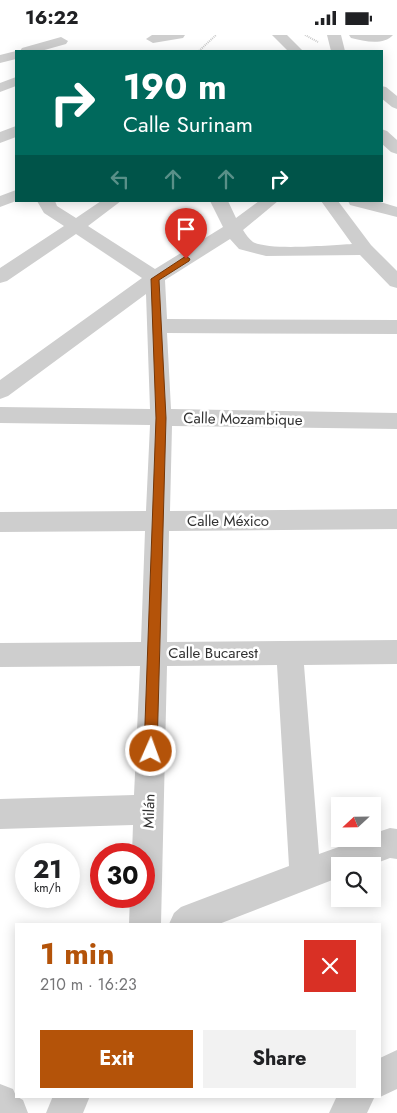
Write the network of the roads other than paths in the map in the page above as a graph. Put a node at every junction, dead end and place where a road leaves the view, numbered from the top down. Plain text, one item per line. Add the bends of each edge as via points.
1 (178, 35) edge
2 (279, 35) edge
3 (334, 35) edge
4 (356, 35) edge
5 (382, 36) edge
6 (397, 41) edge
7 (153, 42) edge
8 (61, 43) edge
9 (31, 50) edge
10 (295, 50) edge
11 (338, 50) edge
12 (15, 55) edge
13 (0, 59) edge
14 (15, 82) edge
15 (0, 89) edge
16 (383, 92) edge
17 (397, 103) edge
18 (15, 132) edge
19 (383, 136) edge
20 (0, 139) edge
21 (397, 149) edge
22 (15, 195) edge
23 (0, 201) edge
24 (46, 202) edge
25 (111, 202) edge
26 (220, 202) edge
27 (269, 202) edge
28 (330, 202) edge
29 (360, 202) edge
30 (397, 212) edge
31 (75, 226) junction
32 (233, 229) junction
33 (365, 249) junction
34 (0, 277) edge
35 (155, 279) junction
36 (397, 282) edge
37 (157, 325) junction
38 (397, 327) edge
39 (0, 391) edge
40 (0, 415) edge
41 (161, 418) junction
42 (397, 421) edge
43 (397, 519) edge
44 (159, 521) junction
45 (0, 522) edge
46 (397, 652) edge
47 (290, 653) junction
48 (154, 654) junction
49 (0, 655) edge
50 (149, 810) junction
51 (0, 814) edge
52 (397, 844) edge
53 (305, 875) junction
54 (145, 923) edge
55 (186, 923) edge
56 (397, 1068) edge
57 (381, 1078) edge
58 (71, 1098) edge
59 (356, 1098) edge
60 (0, 1103) edge
61 (10, 1113) edge
62 (64, 1113) edge
63 (347, 1113) edge

1 - 7 street
2 - 10 street
3 - 11 street
4 - 5 street
5 - 6 street
8 - 9 street
12 - 13 street
14 - 15 street
16 - 17 street
18 - 20 street
19 - 21 street
22 - 23 street
24 - 31 street via 50,209
25 - 31 street
26 - 32 street
27 - 32 street
28 - 33 street
29 - 30 street
31 - 34 street
31 - 35 street
32 - 33 street via 246,246 267,251
32 - 35 street
33 - 36 street
35 - 37 street, Milán
35 - 39 street
37 - 38 street
37 - 41 street, Milán
40 - 41 street, Calle Mozambique
41 - 42 street, Calle Mozambique
41 - 44 street, Milán
43 - 44 street, Calle México
44 - 45 street, Calle México
44 - 48 street, Milán
46 - 47 street, Calle Bucarest
47 - 48 street, Calle Bucarest
47 - 53 street
48 - 49 street, Calle Bucarest
48 - 50 street, Milán
50 - 51 street
50 - 54 street, Milán
52 - 53 street via 390,843
53 - 55 street
56 - 57 street
58 - 62 street
59 - 63 street
60 - 61 street

